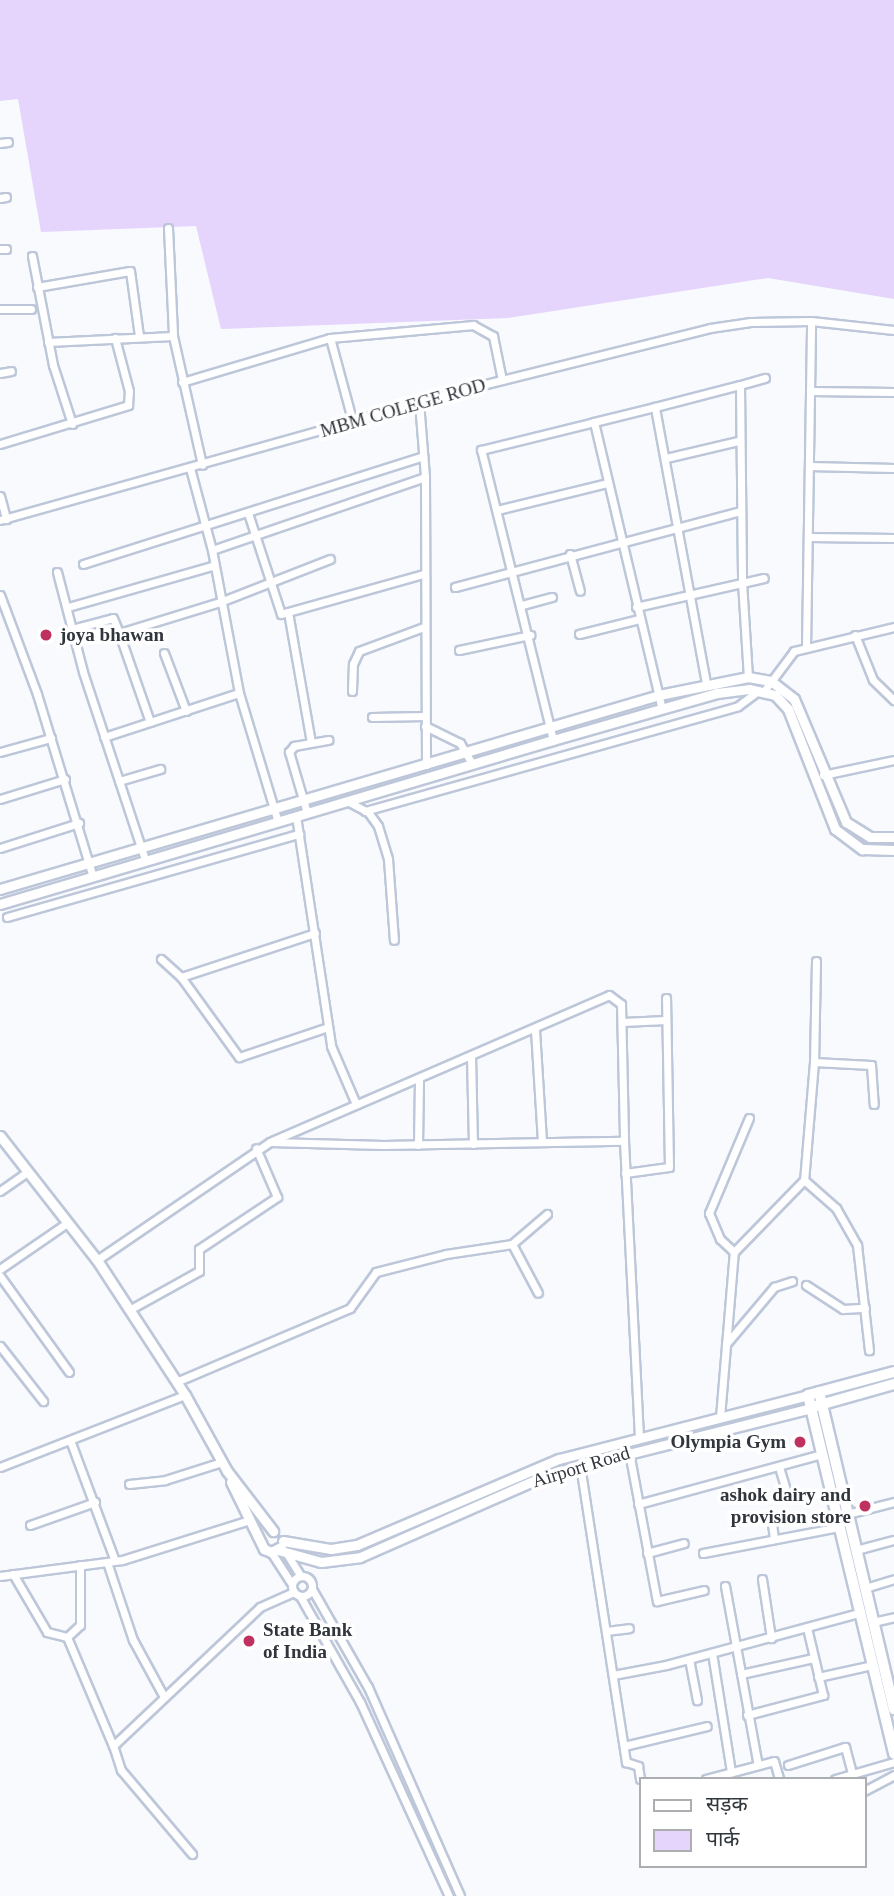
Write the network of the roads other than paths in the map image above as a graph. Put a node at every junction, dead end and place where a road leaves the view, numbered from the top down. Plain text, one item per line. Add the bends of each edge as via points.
1 (168, 228) dead end
2 (32, 256) dead end
3 (37, 287) junction
4 (0, 309) edge
5 (31, 309) dead end
6 (811, 321) junction
7 (894, 330) edge
8 (139, 336) junction
9 (173, 336) junction
10 (115, 338) junction
11 (330, 338) junction
12 (48, 342) junction
13 (11, 371) dead end
14 (0, 373) edge
15 (765, 379) dead end
16 (502, 380) junction
17 (182, 382) junction
18 (740, 385) junction
19 (810, 391) junction
20 (894, 392) edge
21 (419, 402) junction
22 (655, 407) junction
23 (594, 422) junction
24 (353, 423) junction
25 (72, 424) junction
26 (738, 441) junction
27 (0, 444) edge
28 (423, 456) junction
29 (666, 458) junction
30 (202, 465) junction
31 (809, 466) junction
32 (190, 468) junction
33 (894, 468) edge
34 (425, 477) junction
35 (607, 483) junction
36 (0, 496) edge
37 (496, 510) junction
38 (740, 511) junction
39 (248, 513) junction
40 (3, 519) edge
41 (678, 524) junction
42 (206, 527) junction
43 (254, 537) junction
44 (809, 537) junction
45 (894, 538) edge
46 (621, 541) junction
47 (212, 550) junction
48 (570, 554) junction
49 (330, 559) dead end
50 (83, 564) dead end
51 (212, 566) junction
52 (512, 569) junction
53 (57, 572) dead end
54 (422, 574) junction
55 (764, 578) dead end
56 (741, 582) junction
57 (269, 583) junction
58 (455, 587) dead end
59 (580, 591) dead end
60 (691, 592) junction
61 (0, 595) edge
62 (552, 597) dead end
63 (220, 602) junction
64 (522, 605) junction
65 (68, 607) junction
66 (636, 607) junction
67 (288, 612) junction
68 (639, 619) junction
69 (424, 627) junction
70 (894, 627) edge
71 (72, 629) junction
72 (119, 633) junction
73 (579, 634) dead end
74 (530, 635) junction
75 (855, 635) junction
76 (806, 648) junction
77 (459, 650) dead end
78 (164, 653) dead end
79 (748, 677) junction
80 (771, 681) junction
81 (706, 683) junction
82 (762, 690) junction
83 (352, 691) dead end
84 (239, 693) junction
85 (659, 695) junction
86 (894, 700) edge
87 (662, 709) junction
88 (186, 711) junction
89 (372, 716) dead end
90 (425, 716) junction
91 (629, 718) junction
92 (150, 722) junction
93 (425, 726) junction
94 (550, 728) junction
95 (633, 734) junction
96 (104, 737) junction
97 (51, 738) junction
98 (328, 740) dead end
99 (553, 740) junction
100 (311, 742) junction
101 (0, 752) edge
102 (467, 753) junction
103 (894, 760) edge
104 (472, 764) junction
105 (426, 765) junction
106 (160, 769) dead end
107 (825, 775) junction
108 (812, 777) junction
109 (65, 779) junction
110 (119, 781) junction
111 (0, 799) edge
112 (303, 801) junction
113 (347, 801) junction
114 (273, 810) junction
115 (365, 811) junction
116 (307, 813) junction
117 (296, 816) junction
118 (278, 822) junction
119 (79, 823) junction
120 (299, 834) junction
121 (894, 837) edge
122 (141, 847) junction
123 (0, 848) edge
124 (894, 850) edge
125 (144, 861) junction
126 (88, 863) junction
127 (146, 875) junction
128 (93, 877) junction
129 (0, 889) edge
130 (0, 904) edge
131 (7, 917) dead end
132 (315, 933) junction
133 (394, 940) dead end
134 (161, 959) dead end
135 (816, 961) dead end
136 (181, 977) junction
137 (666, 999) dead end
138 (666, 1020) junction
139 (622, 1022) junction
140 (328, 1027) junction
141 (535, 1030) junction
142 (471, 1056) junction
143 (814, 1062) junction
144 (419, 1078) junction
145 (356, 1104) junction
146 (874, 1104) dead end
147 (749, 1118) dead end
148 (0, 1136) edge
149 (624, 1141) junction
150 (270, 1142) junction
151 (542, 1142) junction
152 (473, 1144) junction
153 (418, 1145) junction
154 (256, 1148) junction
155 (27, 1172) junction
156 (625, 1173) junction
157 (804, 1180) junction
158 (0, 1191) edge
159 (547, 1214) dead end
160 (66, 1223) junction
161 (512, 1244) junction
162 (734, 1252) junction
163 (97, 1260) junction
164 (0, 1269) edge
165 (0, 1276) edge
166 (792, 1281) dead end
167 (806, 1284) dead end
168 (538, 1293) dead end
169 (865, 1308) junction
170 (129, 1310) junction
171 (726, 1344) junction
172 (0, 1346) edge
173 (870, 1350) dead end
174 (69, 1371) dead end
175 (894, 1372) edge
176 (176, 1382) junction
177 (894, 1384) edge
178 (813, 1393) junction
179 (185, 1395) junction
180 (43, 1402) dead end
181 (816, 1406) junction
182 (720, 1417) junction
183 (639, 1438) junction
184 (70, 1440) junction
185 (629, 1452) junction
186 (822, 1454) junction
187 (580, 1465) junction
188 (224, 1466) junction
189 (779, 1466) junction
190 (0, 1467) edge
191 (128, 1484) dead end
192 (785, 1487) dead end
193 (95, 1502) junction
194 (894, 1502) edge
195 (638, 1504) junction
196 (847, 1514) junction
197 (250, 1520) junction
198 (772, 1524) dead end
199 (30, 1525) dead end
200 (839, 1527) junction
201 (273, 1531) junction
202 (261, 1538) junction
203 (774, 1539) junction
204 (894, 1540) edge
205 (282, 1541) junction
206 (684, 1543) dead end
207 (856, 1550) junction
208 (278, 1552) junction
209 (647, 1553) junction
210 (703, 1553) dead end
211 (111, 1561) junction
212 (80, 1564) junction
213 (13, 1574) junction
214 (0, 1576) edge
215 (301, 1576) junction
216 (762, 1579) dead end
217 (894, 1579) edge
218 (725, 1586) dead end
219 (865, 1588) junction
220 (312, 1589) junction
221 (704, 1590) dead end
222 (295, 1591) junction
223 (859, 1613) junction
224 (894, 1617) edge
225 (873, 1622) junction
226 (629, 1628) dead end
227 (807, 1628) junction
228 (606, 1631) junction
229 (67, 1637) junction
230 (771, 1638) junction
231 (736, 1645) junction
232 (712, 1653) junction
233 (813, 1658) junction
234 (689, 1659) junction
235 (872, 1665) junction
236 (741, 1674) junction
237 (613, 1675) junction
238 (818, 1677) junction
239 (163, 1695) junction
240 (697, 1700) dead end
241 (894, 1709) edge
242 (747, 1715) junction
243 (707, 1726) dead end
244 (113, 1746) junction
245 (624, 1746) junction
246 (894, 1754) edge
247 (894, 1762) edge
248 (758, 1765) junction
249 (788, 1765) dead end
250 (731, 1772) junction
251 (852, 1773) junction
252 (894, 1775) edge
253 (640, 1777) edge
254 (712, 1777) edge
255 (778, 1777) edge
256 (841, 1777) edge
257 (866, 1790) edge
258 (192, 1854) dead end
259 (449, 1896) edge
260 (460, 1896) edge

1 - 9 street
2 - 3 street
3 - 8 street via 130,271
3 - 12 street
4 - 5 street
6 - 7 street, MBM COLEGE ROD
6 - 16 street, MBM COLEGE ROD via 710,328
6 - 19 street
8 - 9 street
8 - 10 street
9 - 17 street
10 - 12 street
10 - 25 street via 129,391 128,405
11 - 16 street via 427,327 485,328 493,336
11 - 17 street
11 - 24 street
12 - 25 street
13 - 14 street
15 - 18 street
16 - 21 street, MBM COLEGE ROD
17 - 30 street
18 - 22 street
18 - 26 street
19 - 20 street
19 - 31 street
21 - 24 street, MBM COLEGE ROD
21 - 28 street
22 - 23 street
22 - 29 street
23 - 35 street
23 - 37 street via 481,450
24 - 30 street, MBM COLEGE ROD
25 - 27 street
26 - 29 street
26 - 38 street
28 - 34 street
28 - 39 street
29 - 41 street
30 - 32 street, MBM COLEGE ROD
31 - 33 street
31 - 44 street
32 - 40 street, MBM COLEGE ROD
32 - 42 street
34 - 43 street
34 - 54 street
35 - 37 street
35 - 46 street
36 - 40 street
37 - 52 street
38 - 41 street
38 - 56 street
39 - 42 street
39 - 43 street
41 - 46 street
41 - 60 street
42 - 47 street
42 - 50 street
43 - 47 street
43 - 57 street
44 - 45 street
44 - 76 street
46 - 48 street
46 - 66 street
47 - 51 street
48 - 52 street
48 - 59 street
49 - 57 street
51 - 63 street
51 - 65 street
52 - 58 street
52 - 64 street
53 - 65 street
54 - 67 street
54 - 69 street
55 - 56 street
56 - 60 street
56 - 79 street
57 - 63 street
57 - 67 street via 281,614
60 - 66 street
60 - 81 street
61 - 97 street
62 - 64 street
63 - 72 street
63 - 84 street
64 - 74 street
65 - 71 street
66 - 68 street
67 - 100 street
68 - 73 street
68 - 85 street
69 - 83 street via 359,652 352,664
69 - 90 street
70 - 75 street
71 - 72 street via 113,618
71 - 96 street
72 - 92 street
74 - 77 street
74 - 94 street
75 - 76 street
75 - 86 street via 873,680
76 - 80 street via 786,658
78 - 88 street
79 - 80 street
79 - 81 street
80 - 82 street
80 - 107 street via 794,699
81 - 85 street
82 - 87 street via 718,693
82 - 95 street via 738,706
82 - 108 street via 788,709
84 - 88 street
84 - 114 street
85 - 87 street
85 - 94 street
87 - 91 street
88 - 92 street
89 - 90 street
90 - 93 street
91 - 95 street
91 - 99 street
92 - 96 street
93 - 102 street via 455,739
93 - 105 street
94 - 99 street
94 - 102 street
95 - 115 street
96 - 110 street
97 - 101 street
97 - 109 street
98 - 100 street
99 - 104 street
100 - 112 street via 289,752
102 - 104 street
102 - 105 street
103 - 107 street
104 - 113 street
105 - 112 street
106 - 110 street
107 - 108 street
107 - 121 street via 838,808 857,832
108 - 124 street via 830,821 849,842 862,849
109 - 111 street
109 - 119 street
110 - 122 street
112 - 114 street
112 - 116 street
113 - 115 street
113 - 116 street
114 - 118 street
114 - 122 street
115 - 133 street via 378,826 388,859
116 - 117 street
117 - 118 street
117 - 120 street
118 - 125 street
119 - 123 street
119 - 126 street
120 - 127 street
120 - 132 street
122 - 125 street
122 - 126 street
125 - 127 street
125 - 128 street
126 - 128 street
126 - 129 street
127 - 131 street
128 - 130 street
132 - 136 street
132 - 140 street
134 - 136 street
135 - 143 street
136 - 140 street via 239,1057
137 - 138 street
138 - 139 street
138 - 156 street via 669,1167
139 - 141 street via 619,999 609,995
139 - 149 street
140 - 145 street via 331,1046
141 - 142 street
141 - 151 street
142 - 144 street
142 - 152 street
143 - 146 street via 871,1066
143 - 157 street
144 - 145 street
144 - 153 street
145 - 150 street
147 - 162 street via 709,1213 720,1239
148 - 155 street
149 - 151 street
149 - 156 street
150 - 153 street
150 - 154 street
151 - 152 street
152 - 153 street
154 - 163 street
154 - 170 street via 277,1196 199,1249 200,1271
155 - 158 street
155 - 160 street
156 - 183 street
157 - 162 street
157 - 169 street via 836,1208 857,1245
159 - 161 street
160 - 163 street
160 - 164 street
161 - 168 street
161 - 176 street via 446,1254 376,1272 350,1308
162 - 171 street
163 - 170 street
165 - 174 street
166 - 171 street via 774,1287
167 - 169 street via 843,1309
169 - 173 street
170 - 176 street
171 - 182 street
172 - 180 street
175 - 178 main road, Airport Road
176 - 179 street
177 - 181 main road, Airport Road
178 - 181 main road
178 - 182 street, Airport Road
179 - 184 street
179 - 188 street
181 - 185 street, Airport Road
181 - 186 main road
181 - 196 main road
182 - 183 street, Airport Road
183 - 205 street, Airport Road via 559,1459 357,1545 331,1549
184 - 190 street
184 - 193 street
185 - 187 street, Airport Road
185 - 195 street
186 - 189 street
186 - 200 main road
187 - 208 street, Airport Road via 548,1474 360,1557 321,1562
187 - 228 street
188 - 191 street
188 - 197 street
188 - 201 street
189 - 192 street
189 - 195 street
193 - 199 street
193 - 211 street
194 - 196 street
195 - 209 street
196 - 207 main road
197 - 202 street
197 - 211 street
198 - 203 street
200 - 203 street
200 - 223 main road
201 - 202 street
201 - 205 street
202 - 208 street via 264,1549
203 - 210 street
204 - 207 street
205 - 208 street
206 - 209 street
207 - 219 main road
208 - 215 street
208 - 222 street
209 - 221 street via 657,1601
211 - 212 street
211 - 239 street via 133,1640
212 - 213 street
212 - 229 street via 80,1625
213 - 214 street
213 - 229 street via 47,1632
215 - 220 street via 311,1581
215 - 222 street
216 - 230 street
217 - 219 street
218 - 231 street
219 - 225 main road
220 - 222 street
220 - 260 street via 368,1687
222 - 239 street via 260,1607
222 - 259 street via 360,1702
223 - 227 street
223 - 235 main road
224 - 225 street
225 - 241 main road
226 - 228 street
227 - 230 street
227 - 233 street
228 - 237 street
229 - 244 street
230 - 231 street
231 - 232 street
231 - 236 street
232 - 234 street
232 - 250 street
233 - 236 street
233 - 238 street
234 - 237 street
234 - 240 street
235 - 238 street
235 - 246 main road
236 - 242 street
237 - 245 street
238 - 242 street via 823,1695
239 - 244 street
242 - 248 street
243 - 245 street
244 - 258 street via 121,1770
245 - 253 street via 626,1762 638,1766
247 - 251 street
248 - 250 street
248 - 255 street via 774,1761
249 - 251 street via 845,1747
250 - 254 street
251 - 256 street
252 - 257 street

